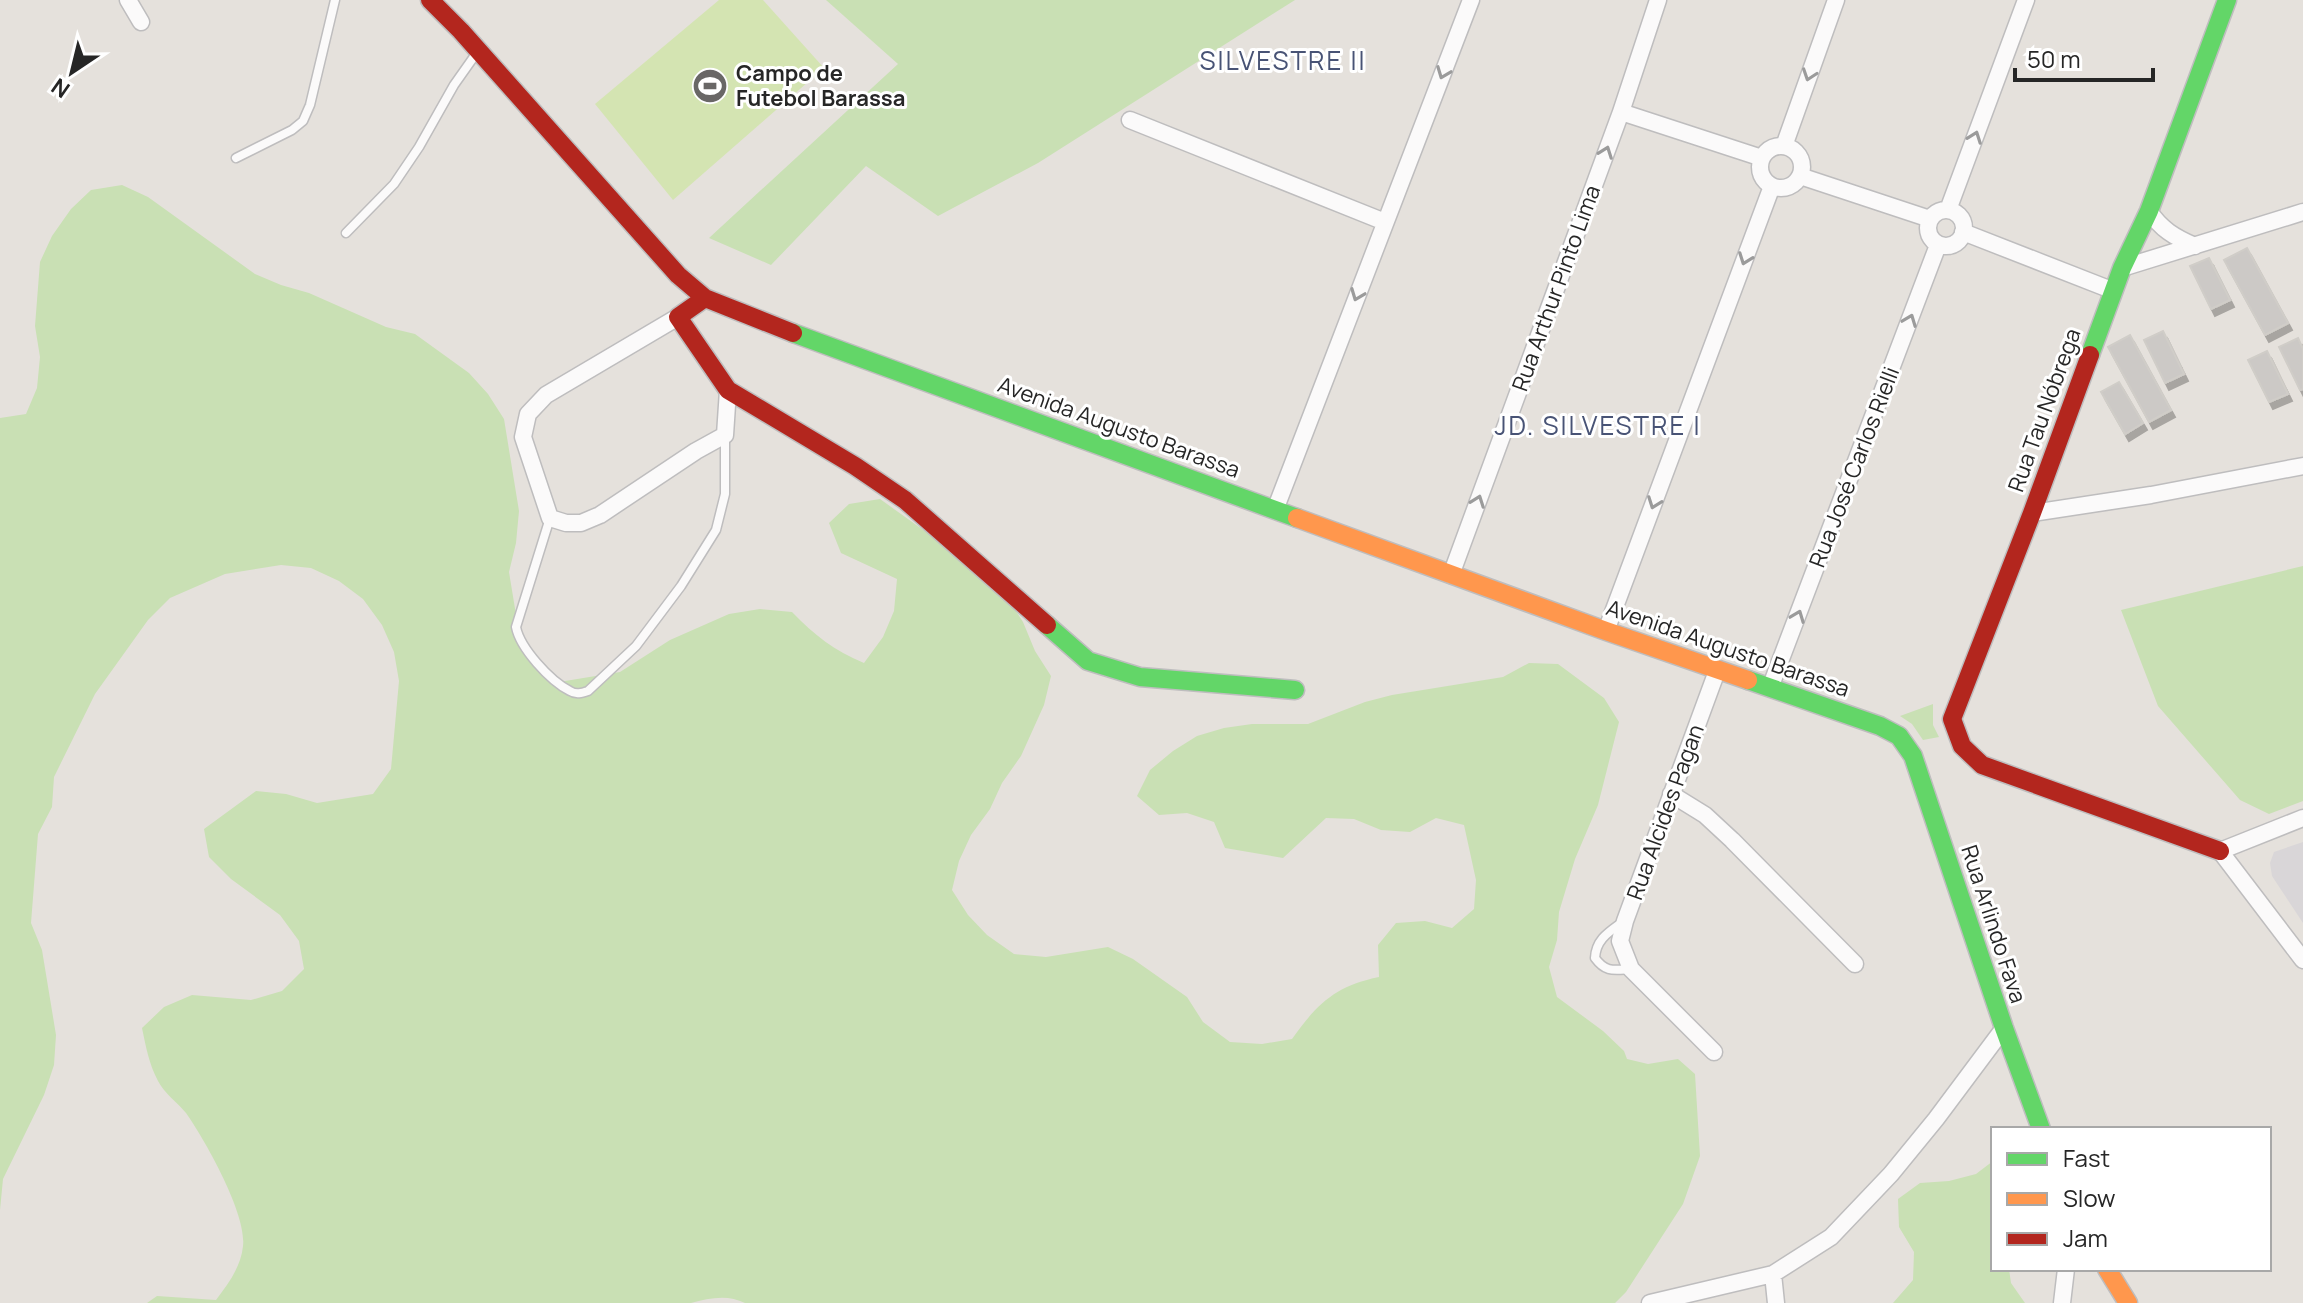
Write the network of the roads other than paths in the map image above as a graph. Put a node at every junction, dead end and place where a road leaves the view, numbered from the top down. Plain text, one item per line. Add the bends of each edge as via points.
1 (128, 0) edge
2 (335, 0) edge
3 (430, 0) edge
4 (1471, 0) edge
5 (1658, 0) edge
6 (2026, 0) edge
7 (2227, 0) edge
8 (1834, 2) edge
9 (141, 22) dead end
10 (479, 50) junction
11 (1621, 112) junction
12 (1130, 120) dead end
13 (1784, 146) junction
14 (236, 158) dead end
15 (1762, 158) junction
16 (1800, 176) junction
17 (1772, 186) junction
18 (1948, 210) junction
19 (2149, 211) junction
20 (2303, 212) edge
21 (1930, 219) junction
22 (1385, 222) junction
23 (1963, 232) junction
24 (346, 233) dead end
25 (1938, 245) junction
26 (2195, 246) junction
27 (2122, 268) junction
28 (2114, 291) junction
29 (705, 298) junction
30 (678, 317) junction
31 (728, 390) junction
32 (725, 435) junction
33 (2303, 466) edge
34 (1275, 510) junction
35 (2032, 513) junction
36 (550, 518) junction
37 (1451, 575) junction
38 (1606, 631) junction
39 (1717, 671) junction
40 (1770, 688) junction
41 (1295, 690) dead end
42 (1899, 736) joint
43 (1671, 794) junction
44 (2303, 818) edge
45 (2220, 851) junction
46 (1625, 921) junction
47 (2303, 960) edge
48 (1627, 962) junction
49 (1855, 964) dead end
50 (2004, 1028) junction
51 (1714, 1052) dead end
52 (2040, 1127) edge
53 (2066, 1271) edge
54 (2108, 1271) edge
55 (1773, 1274) junction
56 (2065, 1298) edge
57 (1650, 1303) edge
58 (1776, 1303) edge
59 (2128, 1303) edge

1 - 9 street
2 - 14 lane via 303,121
3 - 10 street, Avenida Augusto Barassa
4 -> 22 street
5 - 11 street, Rua Arthur Pinto Lima
18 -> 6 street
7 - 19 street, Rua Tau Nóbrega
8 -> 13 street
10 - 24 lane via 394,184
10 - 29 street, Avenida Augusto Barassa via 678,275
11 - 15 street
37 -> 11 street, Rua Arthur Pinto Lima
12 - 22 street
13 - 15 street
13 - 16 street via 1801,161
15 - 17 street via 1761,174
16 - 17 street via 1788,186
16 - 21 street
17 -> 38 street
18 - 21 street
18 - 23 street via 1963,222
19 - 26 street via 2159,226
19 - 27 street, Rua Tau Nóbrega
20 - 26 street
21 - 25 street via 1927,228
22 -> 34 street
23 - 25 street via 1954,244
23 - 28 street
40 -> 25 street, Rua José Carlos Rielli
26 - 27 street
27 - 28 street, Rua Tau Nóbrega
28 - 35 street, Rua Tau Nóbrega
29 - 30 street
29 - 34 street, Avenida Augusto Barassa
30 - 31 street
30 - 36 street via 546,395 528,414 523,437
31 - 32 street
31 - 41 street via 905,500 1088,661 1140,677
32 - 36 street via 600,515 581,523
32 - 36 lane via 725,494 716,530 636,646 579,694 547,674 518,638 516,627
33 - 35 street
34 - 37 street, Avenida Augusto Barassa
35 - 45 street, Rua Tau Nóbrega via 1952,719 1962,746 1982,765
37 - 38 street, Avenida Augusto Barassa
38 - 39 street, Avenida Augusto Barassa
39 - 40 street, Avenida Augusto Barassa
39 - 43 street, Rua Alcides Pagan
40 - 42 street, Avenida Augusto Barassa
42 - 50 street, Rua Arlindo Fava via 1913,756
43 - 46 street, Rua Alcides Pagan
43 - 49 street via 1705,815
44 - 45 street
45 - 47 street
46 - 48 street, Rua Alcides Pagan via 1620,941
46 - 48 lane via 1600,940 1595,958 1611,970
48 - 51 street
50 - 52 street, Rua Arlindo Fava
50 - 55 street via 1891,1174 1831,1237
53 - 56 street
54 - 59 street
55 - 57 street
55 - 58 street

